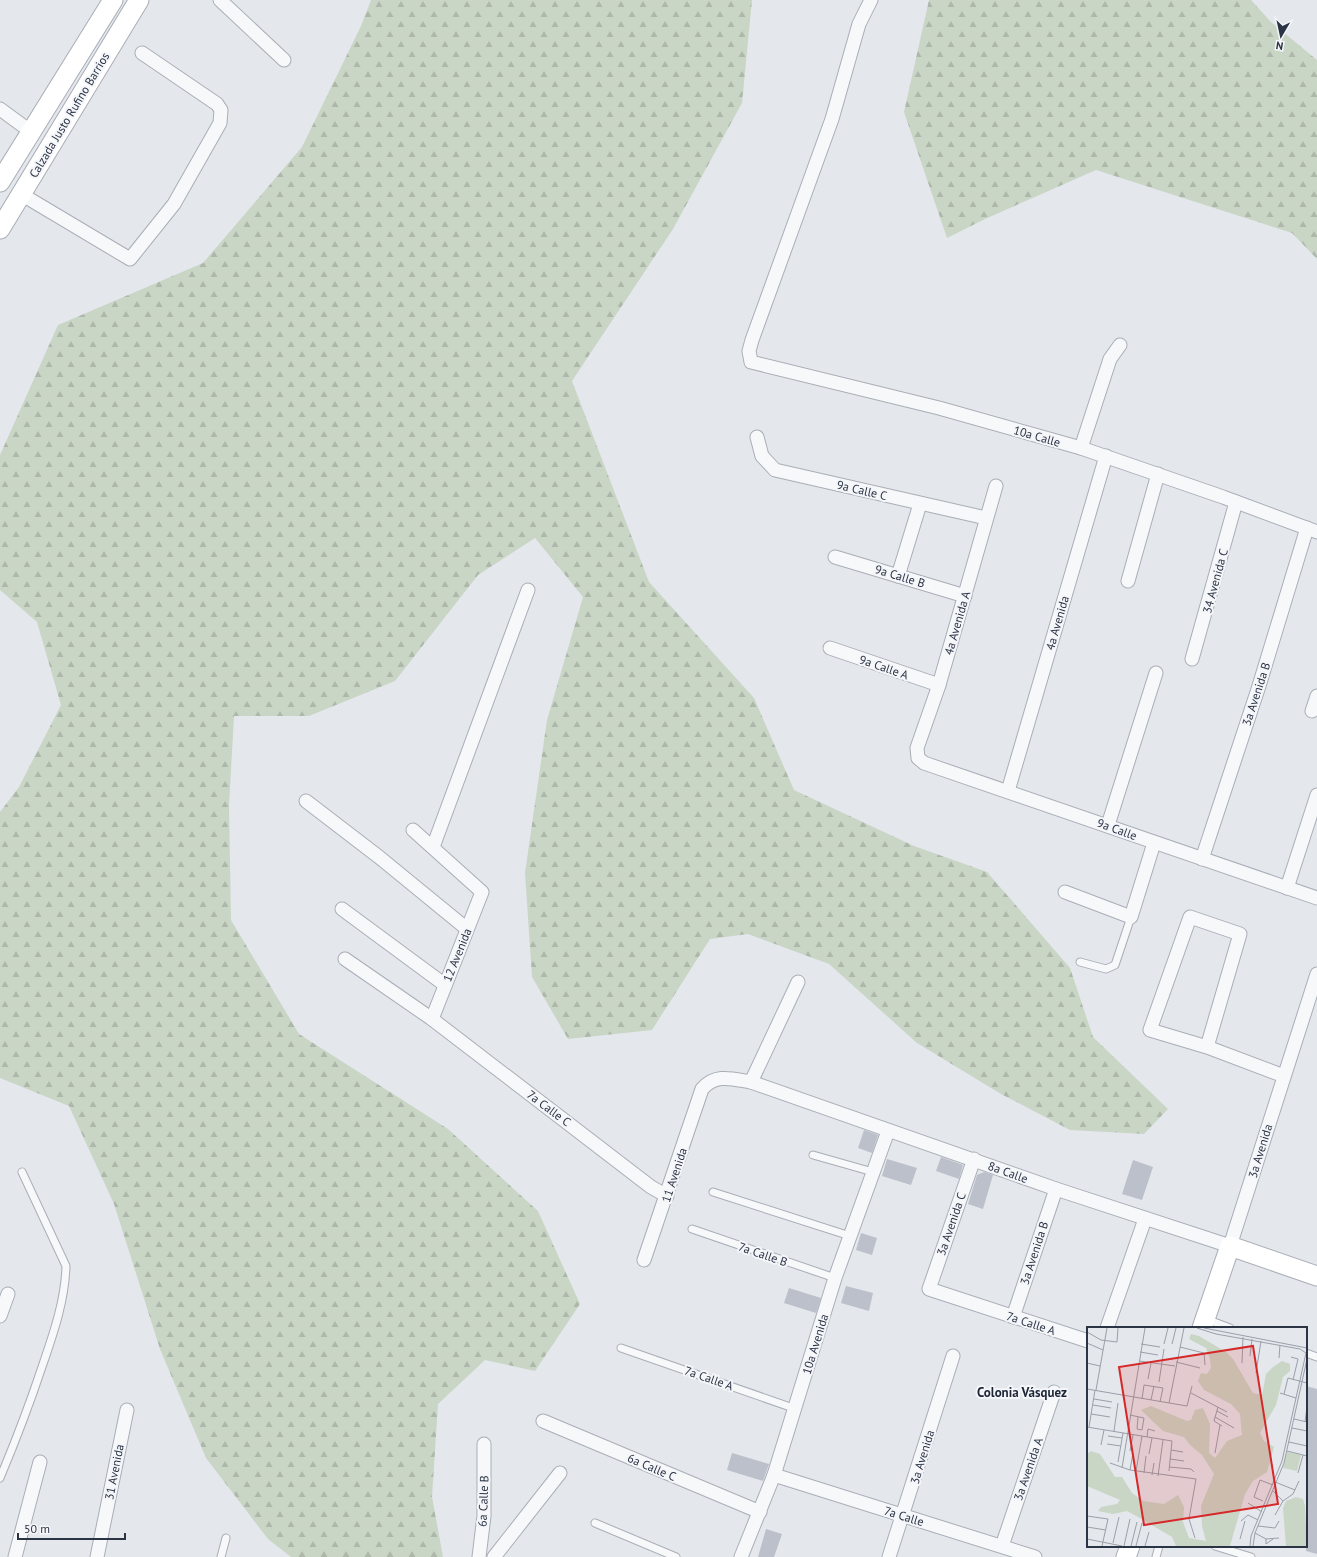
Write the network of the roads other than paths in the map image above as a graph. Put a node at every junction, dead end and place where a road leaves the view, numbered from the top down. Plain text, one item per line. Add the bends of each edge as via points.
1 (113, 0) edge
2 (139, 0) edge
3 (220, 0) edge
4 (871, 0) edge
5 (142, 52) dead end
6 (284, 60) dead end
7 (0, 109) edge
8 (30, 130) junction
9 (0, 182) edge
10 (21, 194) junction
11 (2, 223) edge
12 (1120, 345) dead end
13 (757, 437) dead end
14 (1081, 448) junction
15 (1106, 456) junction
16 (1158, 474) junction
17 (996, 486) dead end
18 (1236, 502) junction
19 (920, 504) junction
20 (986, 518) junction
21 (1312, 530) edge
22 (835, 557) dead end
23 (898, 576) junction
24 (1128, 581) dead end
25 (528, 590) dead end
26 (965, 596) junction
27 (830, 648) dead end
28 (1192, 659) dead end
29 (1156, 673) dead end
30 (939, 685) junction
31 (1317, 696) edge
32 (1312, 711) dead end
33 (918, 758) joint
34 (1008, 791) junction
35 (1317, 795) edge
36 (306, 801) dead end
37 (1108, 825) junction
38 (413, 830) dead end
39 (1154, 843) junction
40 (433, 847) junction
41 (1202, 858) junction
42 (1287, 888) junction
43 (1065, 892) dead end
44 (1317, 898) edge
45 (342, 909) dead end
46 (1132, 917) junction
47 (468, 929) junction
48 (345, 959) dead end
49 (1080, 962) dead end
50 (1317, 974) edge
51 (798, 982) dead end
52 (445, 985) junction
53 (432, 1019) junction
54 (1207, 1047) junction
55 (1284, 1076) junction
56 (752, 1082) junction
57 (702, 1089) joint
58 (888, 1130) junction
59 (813, 1155) dead end
60 (974, 1159) junction
61 (22, 1172) dead end
62 (873, 1172) junction
63 (1056, 1189) junction
64 (713, 1192) dead end
65 (667, 1196) junction
66 (1145, 1219) junction
67 (692, 1229) dead end
68 (850, 1236) junction
69 (1230, 1246) junction
70 (644, 1260) dead end
71 (1317, 1276) edge
72 (835, 1278) junction
73 (929, 1289) joint
74 (8, 1294) dead end
75 (0, 1316) edge
76 (1013, 1317) junction
77 (1204, 1324) edge
78 (1107, 1327) edge
79 (1224, 1327) edge
80 (1087, 1341) edge
81 (622, 1348) dead end
82 (1307, 1353) edge
83 (953, 1356) dead end
84 (1317, 1357) edge
85 (1054, 1392) dead end
86 (796, 1408) junction
87 (127, 1410) dead end
88 (543, 1421) dead end
89 (484, 1444) dead end
90 (40, 1462) dead end
91 (560, 1473) dead end
92 (774, 1475) junction
93 (0, 1478) edge
94 (760, 1512) junction
95 (903, 1516) junction
96 (595, 1523) dead end
97 (226, 1538) dead end
98 (1002, 1546) junction
99 (1130, 1547) edge
100 (1159, 1547) edge
101 (1218, 1547) edge
102 (15, 1557) edge
103 (97, 1557) edge
104 (221, 1557) edge
105 (479, 1557) edge
106 (494, 1557) edge
107 (676, 1557) edge
108 (741, 1557) edge
109 (889, 1557) edge
110 (1035, 1557) edge
111 (1126, 1557) edge
112 (1156, 1557) edge
113 (1251, 1557) edge

1 - 8 street, Calzada Justo Rufino Barrios
2 - 10 street, Calzada Justo Rufino Barrios
3 - 6 street
4 - 14 street, 10a Calle via 859,24 832,119 752,340 749,351 751,362 939,408
5 - 10 street via 217,104 221,110 220,122 174,204 130,259
7 - 8 street
8 - 9 street, Calzada Justo Rufino Barrios
10 - 11 street, Calzada Justo Rufino Barrios
12 - 14 street via 1110,359
13 - 19 street, 9a Calle C via 762,456 775,470
14 - 15 street, 10a Calle
15 - 16 street, 10a Calle
15 - 34 street, 4a Avenida
16 - 18 street, 10a Calle
16 - 24 street
17 - 20 street, 4a Avenida A
18 - 21 street, 10a Calle
18 - 28 street, 34 Avenida C
19 - 20 street, 9a Calle C
19 - 23 street
20 - 26 street, 4a Avenida A
21 - 41 street, 3a Avenida B
22 - 23 street, 9a Calle B
23 - 26 street, 9a Calle B
25 - 40 street
26 - 30 street, 4a Avenida A
27 - 30 street, 9a Calle A
29 - 37 street
30 - 33 street, 4a Avenida A via 917,748
31 - 32 street
33 - 34 street, 9a Calle via 924,763
34 - 37 street, 9a Calle
35 - 42 street
36 - 47 street
37 - 39 street, 9a Calle
38 - 40 street
39 - 41 street, 9a Calle
39 - 46 street
40 - 47 street, 12 Avenida via 482,892
41 - 42 street, 9a Calle
42 - 44 street, 9a Calle
43 - 46 street
45 - 52 street
46 - 49 lane via 1115,965 1106,969
47 - 52 street, 12 Avenida
48 - 53 street, 7a Calle C
50 - 55 street, 3a Avenida
51 - 56 street
52 - 53 street, 12 Avenida
53 - 65 street, 7a Calle C via 651,1187
54 - 54 street via 1150,1030 1190,917 1240,934
54 - 55 street
55 - 69 street, 3a Avenida
56 - 57 street, 8a Calle via 724,1078 709,1081
56 - 58 street, 8a Calle
57 - 65 street, 11 Avenida
58 - 60 street, 8a Calle
58 - 62 street, 10a Avenida
59 - 62 lane
60 - 63 street, 8a Calle
60 - 73 street, 3a Avenida C
61 - 93 lane via 66,1266 65,1283 63,1301 24,1422
62 - 68 street, 10a Avenida
63 - 66 street, 8a Calle
63 - 76 street, 3a Avenida B
64 - 68 lane
65 - 70 street, 11 Avenida
66 - 69 street, 8a Calle
66 - 78 street
67 - 72 lane, 7a Calle B
68 - 72 street, 10a Avenida
69 - 71 street, 8a Calle
69 - 77 street, 3a Avenida
72 - 86 street, 10a Avenida
73 - 76 street, 7a Calle A
74 - 75 street
76 - 80 street, 7a Calle A
77 - 79 lane
81 - 86 lane, 7a Calle A
82 - 84 lane
83 - 95 street, 3a Avenida
85 - 98 street, 3a Avenida A
86 - 92 street, 10a Avenida
87 - 103 street, 31 Avenida
88 - 94 street, 6a Calle C
89 - 105 street, 6a Calle B via 484,1516
90 - 102 street
91 - 106 street
92 - 94 street, 10a Avenida
92 - 95 street, 7a Calle
94 - 108 street, 10a Avenida
95 - 98 street, 7a Calle
95 - 109 street, 3a Avenida
96 - 107 lane
97 - 104 lane
98 - 110 street, 7a Calle
99 - 111 street
100 - 112 lane
101 - 113 lane

